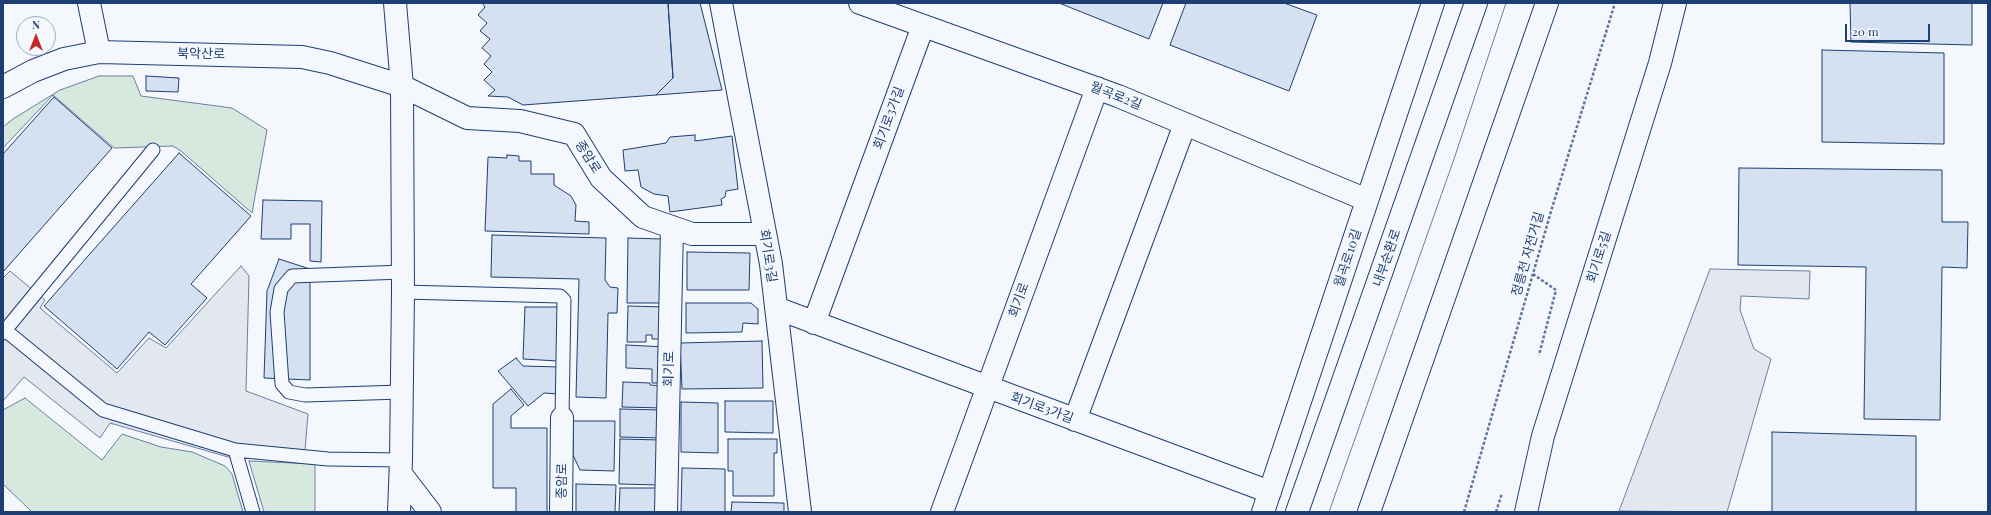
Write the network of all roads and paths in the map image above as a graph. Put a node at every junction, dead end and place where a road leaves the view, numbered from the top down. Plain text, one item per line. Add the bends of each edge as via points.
1 (89, 3) edge
2 (395, 3) edge
3 (721, 3) edge
4 (860, 3) edge
5 (1433, 3) edge
6 (1476, 3) edge
7 (1547, 3) edge
8 (1614, 3) edge
9 (1675, 3) edge
10 (923, 26) junction
11 (99, 52) junction
12 (402, 86) junction
13 (3, 87) edge
14 (1097, 88) junction
15 (1185, 124) junction
16 (153, 150) dead end
17 (1367, 200) junction
18 (672, 227) junction
19 (765, 234) junction
20 (403, 282) junction
21 (776, 308) junction
22 (814, 323) junction
23 (4, 331) edge
24 (987, 387) junction
25 (402, 392) junction
26 (562, 418) joint
27 (1075, 420) junction
28 (235, 450) junction
29 (401, 467) junction
30 (1266, 502) edge
31 (253, 512) edge
32 (399, 512) edge
33 (430, 512) edge
34 (561, 512) edge
35 (666, 512) edge
36 (800, 512) edge
37 (942, 512) edge
38 (1297, 512) edge
39 (1369, 512) edge
40 (1464, 512) edge
41 (1526, 512) edge

1 - 11 main road
2 - 12 main road
3 - 19 main road, 회기로3길
4 - 10 main road, 월곡로2길
5 - 17 main road, 월곡로10길
6 - 38 main road, 내부순환로
7 - 39 main road
8 - 40 path, 정릉천 자전거길
9 - 41 main road, 회기로5길 via 1660,63 1544,436
10 - 14 main road, 월곡로2길
10 - 22 main road, 회기로3가길
11 - 12 main road, 북악산로 via 302,57 330,63
11 - 13 main road, 북악산로 via 64,59 33,71
12 - 18 main road, 종암로 via 467,118 520,121 574,134 600,178 643,217
12 - 20 main road
14 - 15 main road, 월곡로2길
14 - 24 main road, 회기로
15 - 17 main road, 월곡로2길
15 - 27 main road
16 - 23 lane
17 - 30 main road, 월곡로10길
18 - 19 main road, 종암로 via 692,234
18 - 35 main road, 회기로
19 - 21 main road, 회기로3길
20 - 25 main road
20 - 25 lane, 종암로 via 292,276 281,289 277,312 282,384 289,392 305,395
20 - 26 lane, 종암로 via 560,296 564,300
21 - 22 main road, 회기로3가길
21 - 36 main road, 회기로3길
22 - 24 main road, 회기로3가길
23 - 28 lane via 103,410
24 - 27 main road, 회기로3가길
24 - 37 main road, 회기로
25 - 29 main road
26 - 34 main road, 종암로
27 - 30 main road, 회기로3가길
28 - 29 lane
28 - 31 lane
29 - 32 main road
29 - 33 main road

